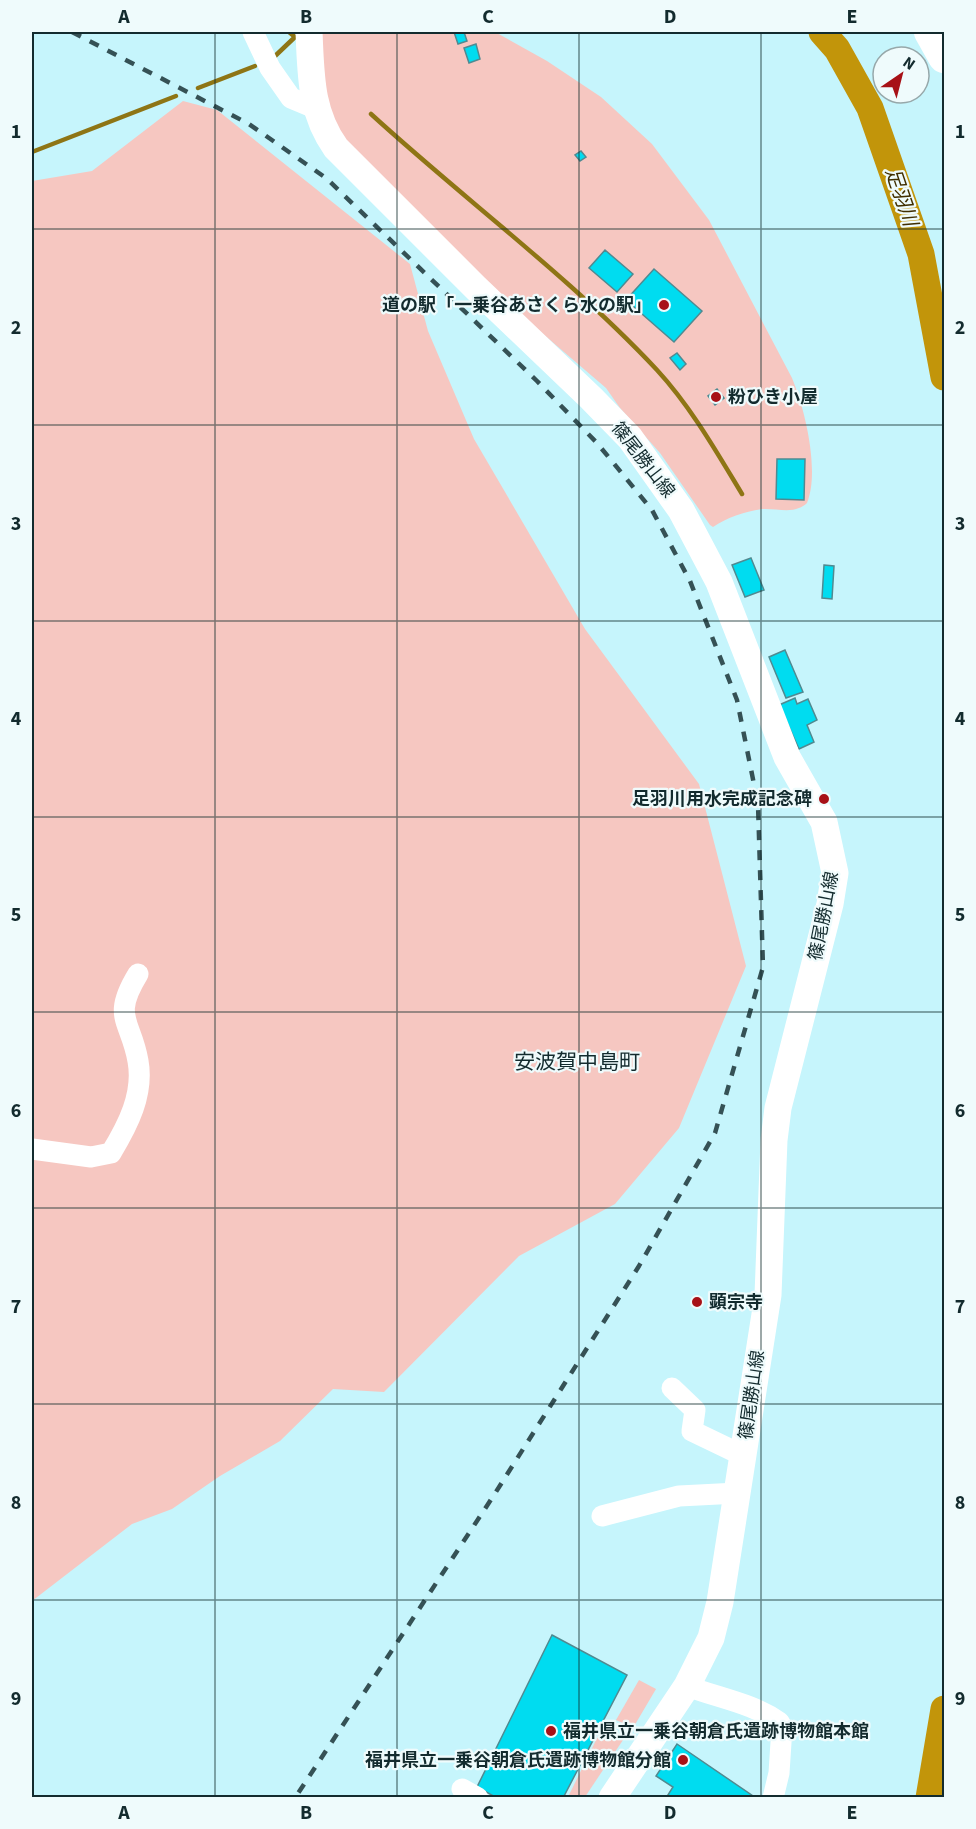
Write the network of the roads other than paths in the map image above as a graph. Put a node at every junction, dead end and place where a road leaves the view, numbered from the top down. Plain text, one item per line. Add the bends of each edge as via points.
1 (253, 32) edge
2 (309, 32) edge
3 (930, 32) edge
4 (945, 57) edge
5 (315, 108) junction
6 (138, 974) dead end
7 (32, 1149) edge
8 (672, 1388) dead end
9 (744, 1456) junction
10 (738, 1493) junction
11 (602, 1516) dead end
12 (687, 1686) junction
13 (612, 1797) edge
14 (773, 1797) edge

1 - 5 street via 270,68 291,98
2 - 5 main road, 篠尾勝山線
3 - 4 highway
5 - 9 main road, 篠尾勝山線 via 324,132 355,170 591,398 630,438 658,475 699,540 787,757 824,822 835,873 778,1107 771,1271
6 - 7 street via 126,994 123,1019 139,1070 136,1106 125,1131 111,1153 91,1157
8 - 9 street via 695,1410 692,1431
9 - 10 main road, 篠尾勝山線
10 - 11 street via 679,1496
10 - 12 main road, 篠尾勝山線 via 713,1629
12 - 13 main road, 篠尾勝山線
12 - 14 street via 747,1705 779,1722 779,1773

